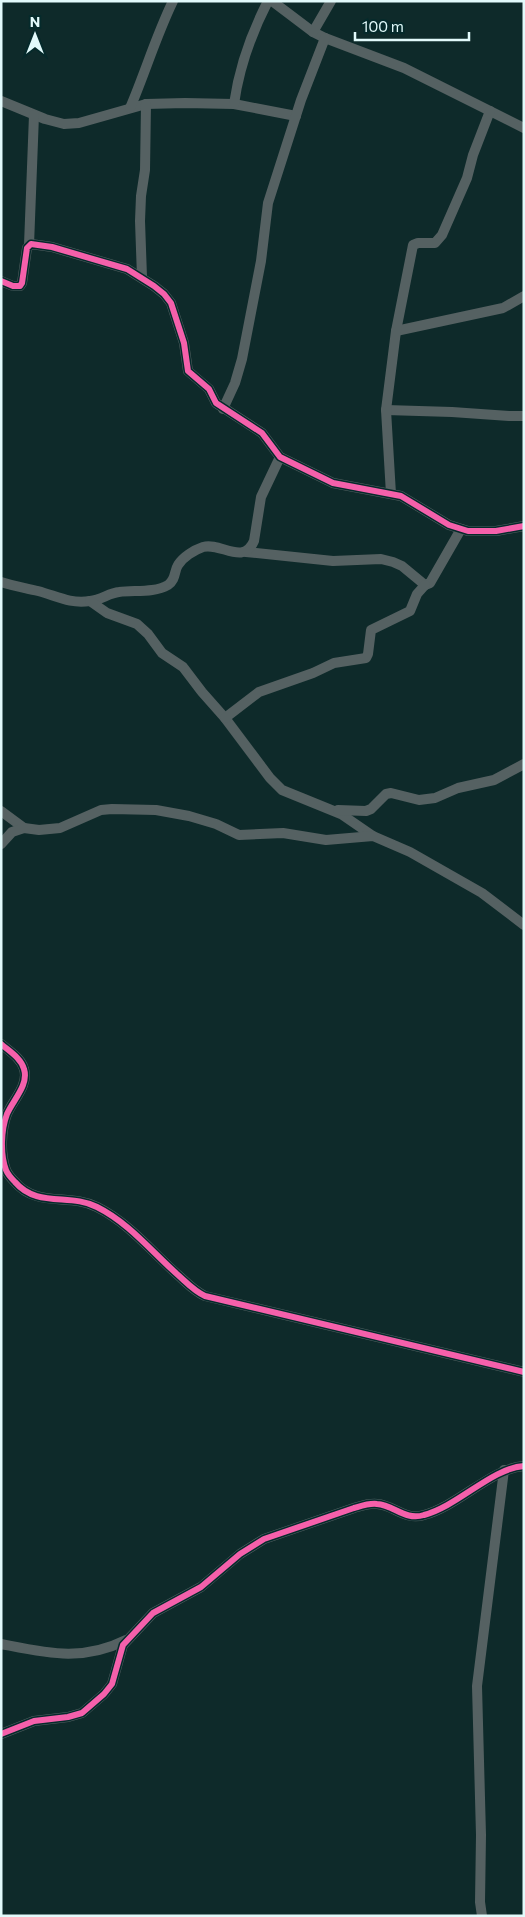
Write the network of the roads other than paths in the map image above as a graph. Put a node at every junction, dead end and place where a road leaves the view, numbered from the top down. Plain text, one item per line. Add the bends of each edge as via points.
1 (174, 1) edge
2 (270, 1) edge
3 (330, 1) edge
4 (313, 32) junction
5 (326, 38) junction
6 (1, 101) edge
7 (146, 104) junction
8 (234, 104) junction
9 (130, 108) junction
10 (490, 111) junction
11 (34, 115) junction
12 (296, 116) junction
13 (524, 128) edge
14 (29, 245) junction
15 (142, 277) junction
16 (1, 281) edge
17 (524, 296) edge
18 (396, 331) junction
19 (223, 409) junction
20 (386, 410) junction
21 (524, 416) edge
22 (280, 457) junction
23 (391, 494) junction
24 (524, 526) edge
25 (461, 530) junction
26 (246, 552) junction
27 (1, 582) edge
28 (424, 585) junction
29 (90, 601) junction
30 (225, 718) junction
31 (524, 764) edge
32 (327, 808) junction
33 (1, 811) edge
34 (24, 828) junction
35 (373, 836) junction
36 (1, 844) edge
37 (524, 925) edge
38 (1, 1044) edge
39 (524, 1372) edge
40 (524, 1466) edge
41 (504, 1470) junction
42 (126, 1640) junction
43 (1, 1644) edge
44 (1, 1734) edge
45 (482, 1916) edge

1 - 9 street
2 - 4 street
2 - 8 street via 256,24 241,66
3 - 4 street
4 - 5 street
5 - 10 street via 404,68
5 - 12 street
6 - 11 street
7 - 8 street
7 - 9 street
7 - 15 street via 140,221
8 - 12 street
9 - 11 street via 79,123 64,124
10 - 13 street
10 - 18 street via 467,178 442,235 435,243 413,245
11 - 14 street
12 - 19 street via 268,203 261,261 240,368
14 - 15 street via 52,247 127,269
14 - 16 street via 20,286
15 - 19 street via 168,298 184,343 188,372 209,389
17 - 18 street via 503,308
18 - 20 street
19 - 22 street via 262,433
20 - 21 street
20 - 23 street
22 - 23 street via 333,483
22 - 26 street via 261,498 254,541
23 - 25 street via 408,499
24 - 25 street via 482,532
25 - 28 street via 430,583
26 - 28 street via 333,561 381,559 402,566
26 - 29 street via 203,547 182,561 168,585 120,592
27 - 29 street via 64,600
28 - 30 street via 410,611 371,630 366,658 334,663 259,692
29 - 30 street via 106,613 131,620 142,628 162,654 183,667
30 - 32 street via 282,790
31 - 32 street via 494,780 458,788 435,798 419,800 391,793 366,811
32 - 35 street
33 - 34 street
34 - 35 street via 60,828 101,810 156,810 209,821 239,834 283,833 326,840
34 - 36 street via 12,832
35 - 37 street via 410,852 482,893
38 - 39 street via 22,1064 25,1076 4,1126 3,1160 7,1172 31,1195 87,1203 109,1214 205,1296
40 - 41 street
41 - 42 street via 452,1503 422,1516 412,1517 387,1506 368,1504 264,1540 240,1554 201,1587 153,1614
41 - 45 street via 477,1686
42 - 43 street via 101,1650 67,1654
42 - 44 street via 112,1684 82,1713 34,1721

